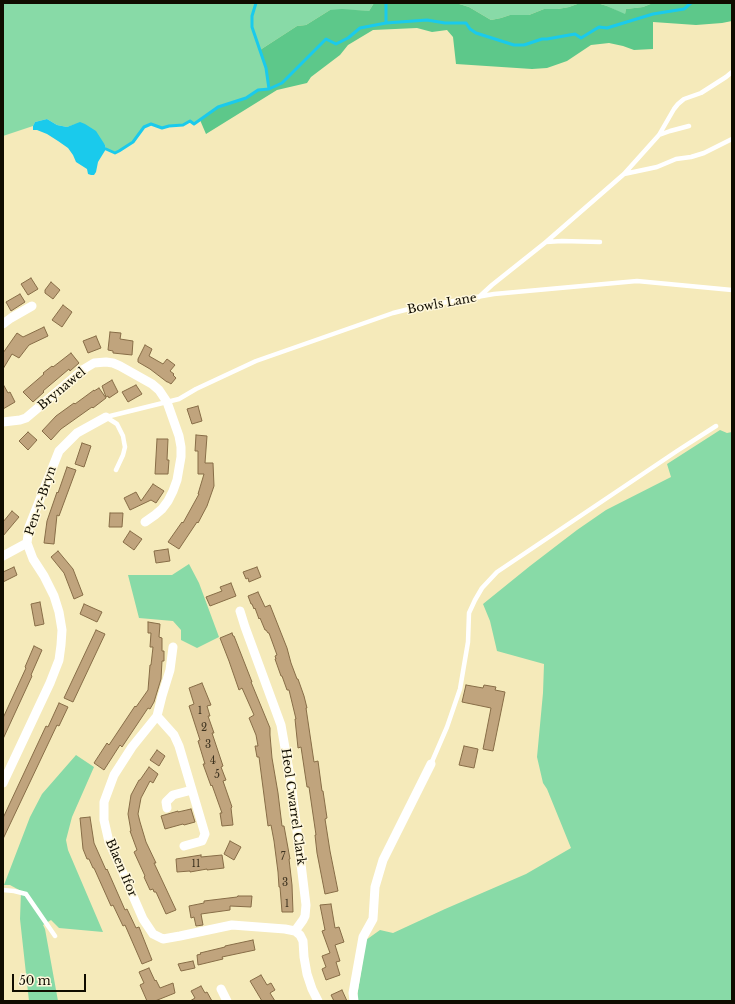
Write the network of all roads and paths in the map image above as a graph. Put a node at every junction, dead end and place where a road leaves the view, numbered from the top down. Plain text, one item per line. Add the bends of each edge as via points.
1 (732, 72) edge
2 (689, 126) dead end
3 (659, 135) junction
4 (732, 139) edge
5 (624, 174) junction
6 (546, 242) junction
7 (600, 242) dead end
8 (732, 290) edge
9 (479, 297) junction
10 (32, 306) dead end
11 (3, 324) edge
12 (168, 402) junction
13 (106, 417) junction
14 (3, 422) edge
15 (716, 426) dead end
16 (116, 470) dead end
17 (145, 522) dead end
18 (27, 543) junction
19 (3, 556) edge
20 (240, 611) dead end
21 (173, 647) dead end
22 (158, 716) junction
23 (431, 764) joint
24 (3, 783) edge
25 (192, 790) junction
26 (167, 808) dead end
27 (184, 846) dead end
28 (3, 890) edge
29 (294, 931) junction
30 (55, 936) dead end
31 (221, 988) dead end
32 (228, 1001) edge
33 (318, 1001) edge
34 (354, 1001) edge

1 - 3 lane via 701,93 678,104
2 - 3 lane
3 - 5 lane
4 - 5 lane via 704,153
5 - 6 lane
6 - 7 lane
6 - 9 lane
8 - 9 lane, Bowls Lane via 637,281
9 - 12 lane, Bowls Lane via 393,313 256,361
10 - 11 street
12 - 13 lane, Bowls Lane
12 - 14 street, Brynawel via 152,384 113,363 100,362 84,369 26,418
12 - 17 street, Brynawel via 179,436 180,467 168,501
13 - 16 lane via 117,424 123,436 125,447
13 - 18 street, Pen-y-Bryn via 77,433 59,451 29,527
15 - 23 lane via 497,572 482,588 469,613 468,642 460,689
18 - 19 street
18 - 24 street, Pen-y-Bryn via 54,596 62,630 61,645 59,660 50,682
20 - 29 street, Heol Cwarrel Clark via 281,725 291,782 306,906 305,916
21 - 22 street, Blaen Ifor
22 - 25 street via 174,735
22 - 29 street, Blaen Ifor via 132,747 114,775 104,802 108,842 143,919 153,934 163,939 232,925 285,928
23 - 34 street via 383,860 376,887 373,919 363,937 353,993
25 - 26 street via 173,795 166,802
25 - 27 street via 205,834 202,841
28 - 30 lane via 26,894
29 - 33 street via 303,941 306,974
31 - 32 street

